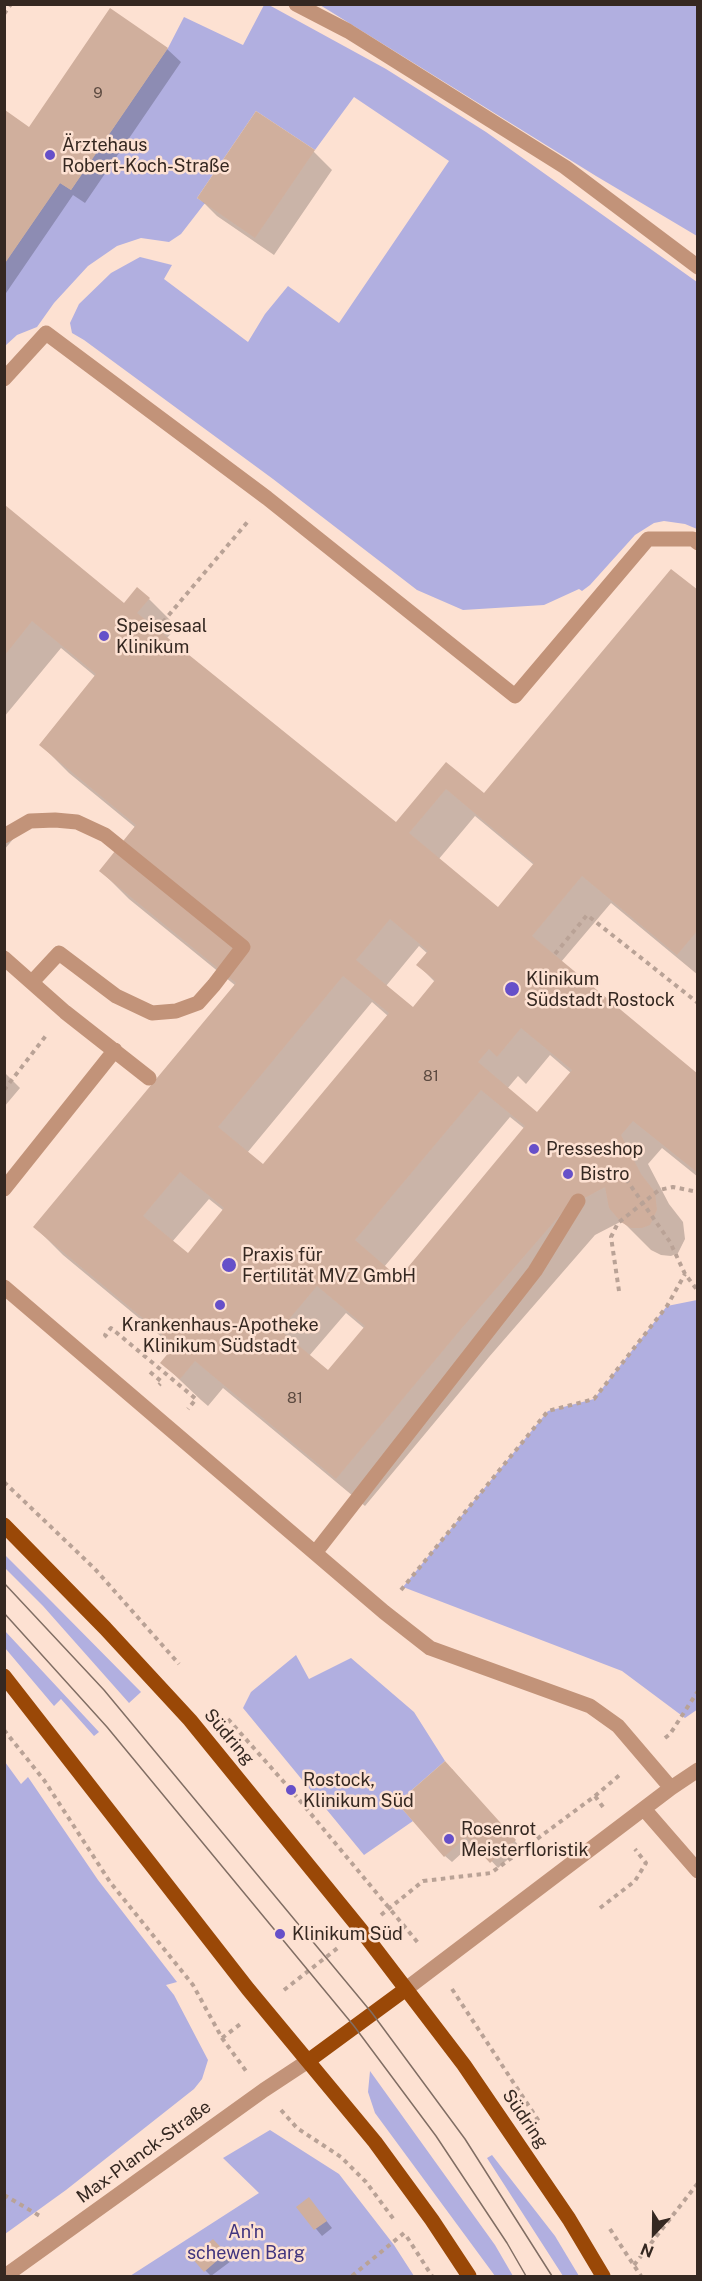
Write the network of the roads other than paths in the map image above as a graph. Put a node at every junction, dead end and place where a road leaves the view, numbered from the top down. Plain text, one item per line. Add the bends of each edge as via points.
1 (296, 4) edge
2 (698, 267) edge
3 (4, 379) edge
4 (698, 543) edge
5 (4, 836) edge
6 (4, 958) edge
7 (33, 981) junction
8 (115, 1050) junction
9 (149, 1078) dead end
10 (4, 1189) edge
11 (578, 1201) dead end
12 (4, 1287) edge
13 (4, 1525) edge
14 (315, 1553) junction
15 (4, 1676) edge
16 (698, 1770) edge
17 (671, 1788) junction
18 (644, 1809) junction
19 (698, 1871) edge
20 (406, 1989) junction
21 (308, 2061) junction
22 (5, 2277) edge
23 (469, 2277) edge
24 (603, 2277) edge

1 - 2 street via 348,31 565,167
3 - 4 street via 46,333 267,498 515,696 648,539 693,539
5 - 7 street via 30,821 55,820 77,822 105,835 243,947 198,1003 176,1011 152,1013 116,996 59,953
6 - 7 street
7 - 8 street via 65,1012
8 - 9 street
8 - 10 street
11 - 14 street via 535,1271
12 - 14 street
13 - 20 main road, Südring via 190,1720
14 - 17 street via 430,1648 590,1706 618,1726
15 - 21 main road
16 - 17 street
17 - 18 street
18 - 19 street
18 - 20 street
20 - 21 main road
20 - 24 main road, Südring via 471,2075 569,2219
21 - 22 street, Max-Planck-Straße
21 - 23 main road via 375,2142

